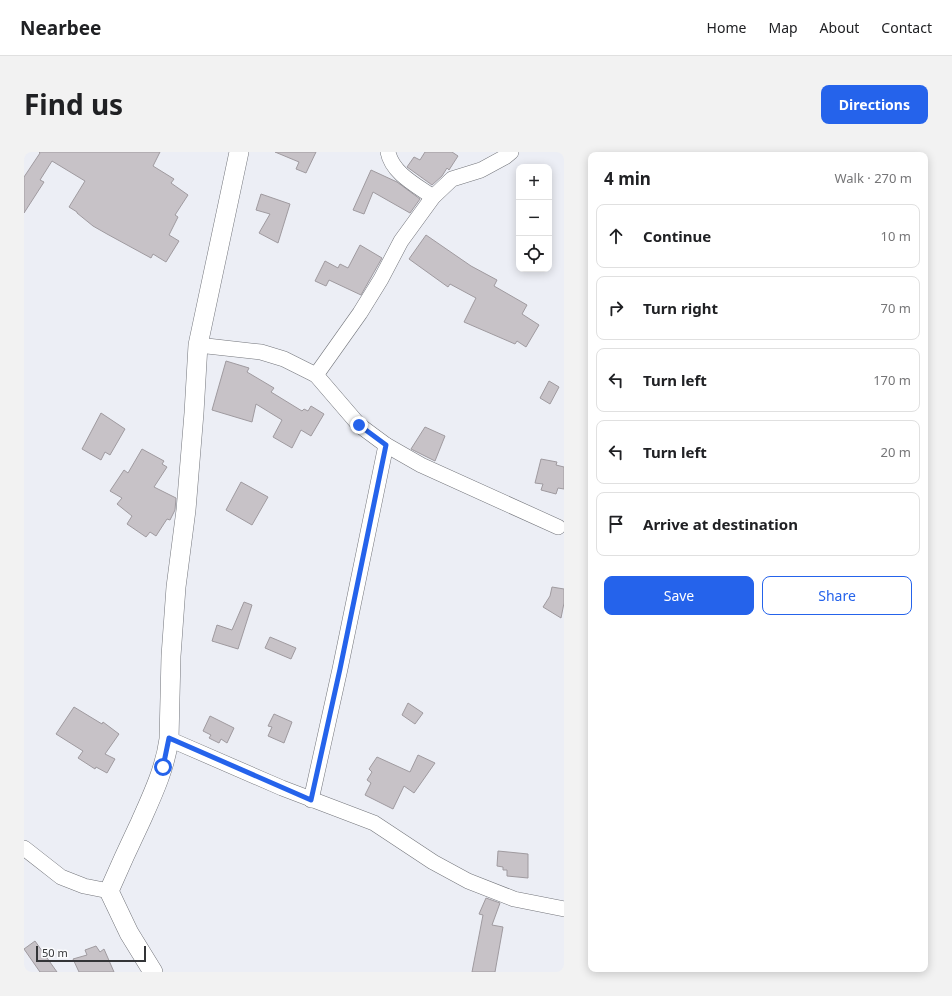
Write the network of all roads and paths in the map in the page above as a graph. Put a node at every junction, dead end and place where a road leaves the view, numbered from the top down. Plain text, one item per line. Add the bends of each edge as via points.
1 (239, 152) edge
2 (388, 152) edge
3 (511, 152) edge
4 (433, 197) junction
5 (198, 345) junction
6 (316, 375) junction
7 (386, 445) junction
8 (558, 527) dead end
9 (169, 738) junction
10 (311, 800) junction
11 (24, 848) edge
12 (109, 891) junction
13 (564, 909) edge
14 (153, 972) edge

1 - 5 street
2 - 4 street via 390,161 399,172
3 - 4 street via 481,170 452,179
4 - 6 street via 401,241 360,313
5 - 6 street via 260,352 284,359
5 - 9 street via 186,510 176,587
6 - 7 street via 359,425
7 - 8 street via 421,465
7 - 10 street
9 - 10 street
9 - 12 street via 163,767 152,796
10 - 13 street via 374,823 433,862 468,881 514,899
11 - 12 street via 62,877 84,886
12 - 14 street via 129,933

